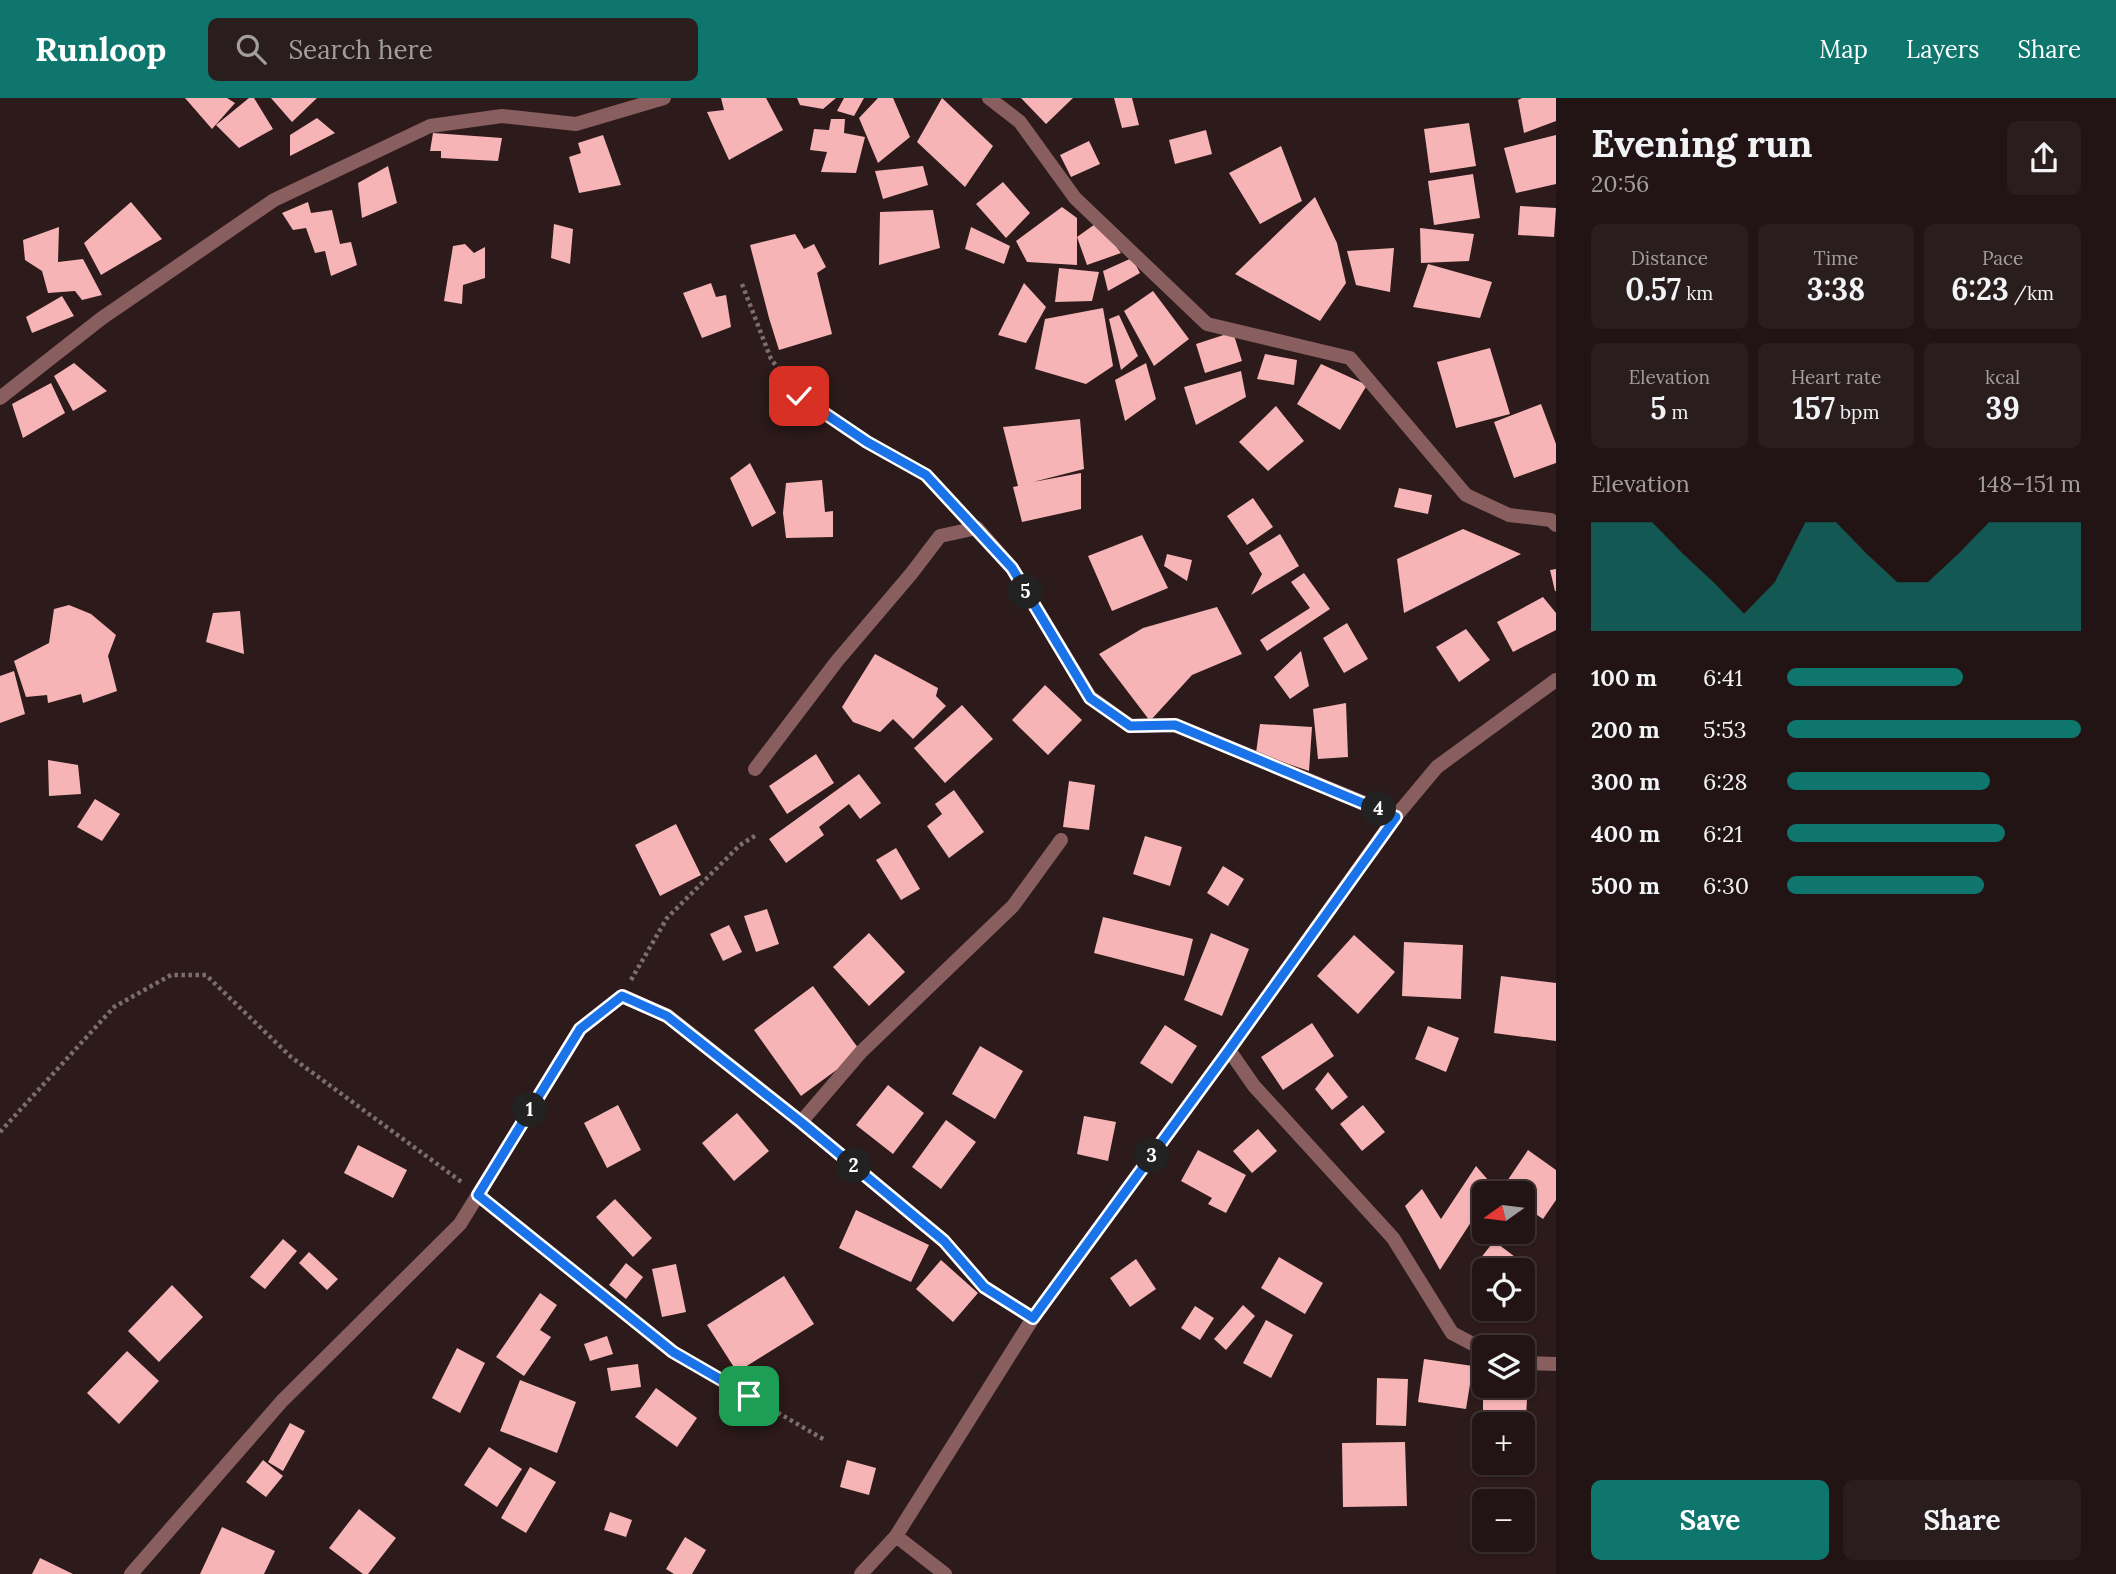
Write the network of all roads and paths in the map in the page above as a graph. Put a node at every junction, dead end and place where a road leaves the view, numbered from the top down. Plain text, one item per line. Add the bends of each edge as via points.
1 (664, 98) edge
2 (989, 98) edge
3 (742, 284) dead end
4 (0, 398) edge
5 (1556, 526) edge
6 (977, 528) junction
7 (1556, 680) edge
8 (755, 769) dead end
9 (1396, 817) junction
10 (758, 834) dead end
11 (1061, 840) dead end
12 (622, 996) junction
13 (1229, 1050) junction
14 (801, 1122) junction
15 (0, 1132) edge
16 (478, 1195) junction
17 (1033, 1318) junction
18 (1472, 1344) edge
19 (1535, 1363) edge
20 (1556, 1364) edge
21 (825, 1440) dead end
22 (896, 1536) junction
23 (131, 1574) edge
24 (861, 1574) edge
25 (945, 1574) edge

1 - 4 street via 576,124 502,116 430,126 274,200 102,318
2 - 5 street via 1020,122 1075,198 1207,324 1350,358 1466,495 1509,515 1550,520
3 - 6 path via 771,359 799,396 926,475
6 - 8 street via 940,536
6 - 9 street via 1012,568 1090,698 1130,726 1175,725
7 - 9 street via 1437,767
9 - 13 street
10 - 12 path via 740,845 667,918
11 - 14 street via 1013,906 861,1052
12 - 14 street via 667,1016
12 - 16 street via 580,1029
13 - 17 street
13 - 18 street via 1254,1086 1393,1238 1452,1333
14 - 17 street via 944,1241 984,1287
15 - 16 path via 114,1007 171,975 206,975 291,1056
16 - 21 path via 673,1352
16 - 23 street via 460,1224 282,1401
17 - 22 street
19 - 20 street
22 - 24 street
22 - 25 street

